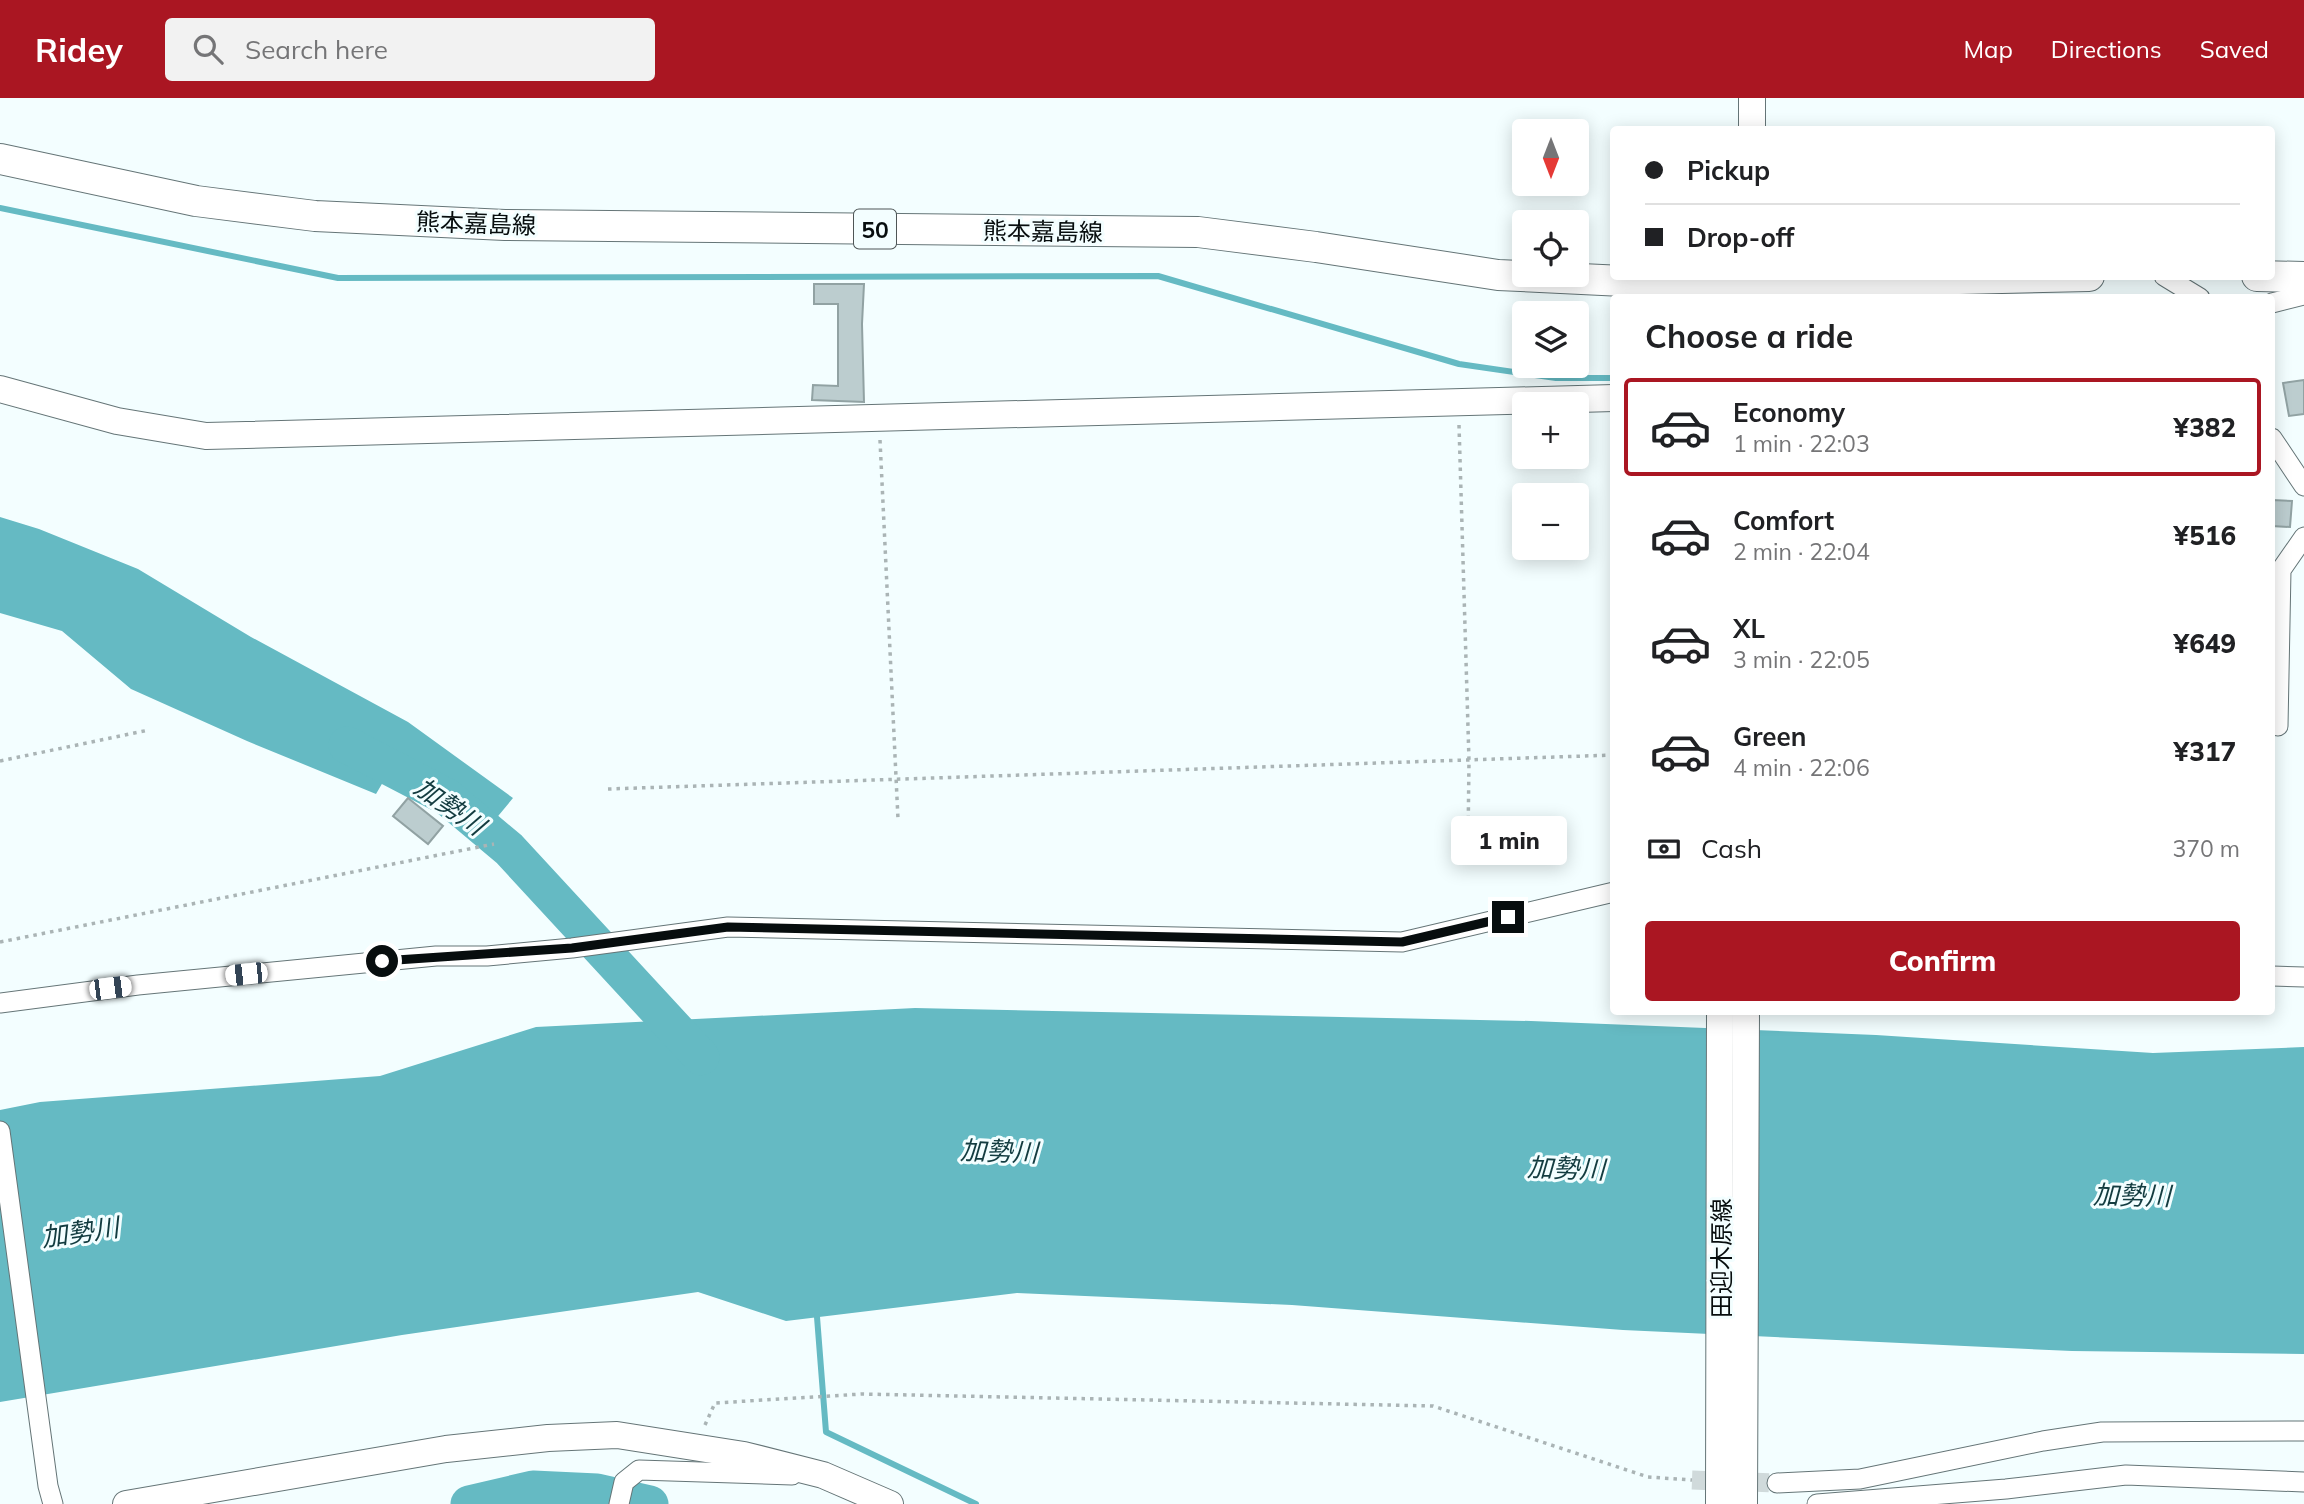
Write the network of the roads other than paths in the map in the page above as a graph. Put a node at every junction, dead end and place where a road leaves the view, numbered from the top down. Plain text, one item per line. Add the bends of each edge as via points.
1 (1752, 98) edge
2 (1752, 126) edge
3 (0, 159) edge
4 (2275, 276) edge
5 (2304, 277) edge
6 (1985, 280) edge
7 (2171, 280) edge
8 (1751, 289) edge
9 (2193, 294) edge
10 (2304, 295) edge
11 (2275, 302) edge
12 (0, 389) edge
13 (1610, 398) edge
14 (2275, 442) edge
15 (2304, 486) edge
16 (2304, 537) edge
17 (2278, 726) dead end
18 (1610, 893) edge
19 (2275, 976) edge
20 (2304, 977) edge
21 (0, 1003) edge
22 (1720, 1015) edge
23 (1746, 1015) edge
24 (0, 1131) edge
25 (1733, 1357) junction
26 (2304, 1431) edge
27 (823, 1475) junction
28 (2304, 1482) edge
29 (50, 1495) edge
30 (126, 1504) edge
31 (619, 1504) edge
32 (890, 1504) edge
33 (1719, 1504) edge
34 (1744, 1504) edge
35 (1808, 1504) edge
36 (1817, 1504) edge

1 - 2 street
3 - 8 main road, 熊本嘉島線 / 50 via 196,201 315,216 505,225 1198,232 1498,275
4 - 5 main road
6 - 8 main road, 熊本嘉島線 / 50
7 - 9 street
10 - 11 street
12 - 13 street via 117,421 206,436
14 - 15 street
16 - 17 street via 2281,570
18 - 21 street via 1402,942 728,927 572,948 423,957
19 - 20 street
22 - 25 street, 田迎木原線
23 - 25 street, 田迎木原線
24 - 29 street
25 - 33 street, 田迎木原線
25 - 34 street, 田迎木原線
26 - 35 street via 2102,1432 1860,1479 1777,1483
27 - 30 street via 744,1455 617,1435 446,1449
27 - 31 street via 639,1470 624,1482
27 - 32 street
28 - 36 street via 2126,1475

